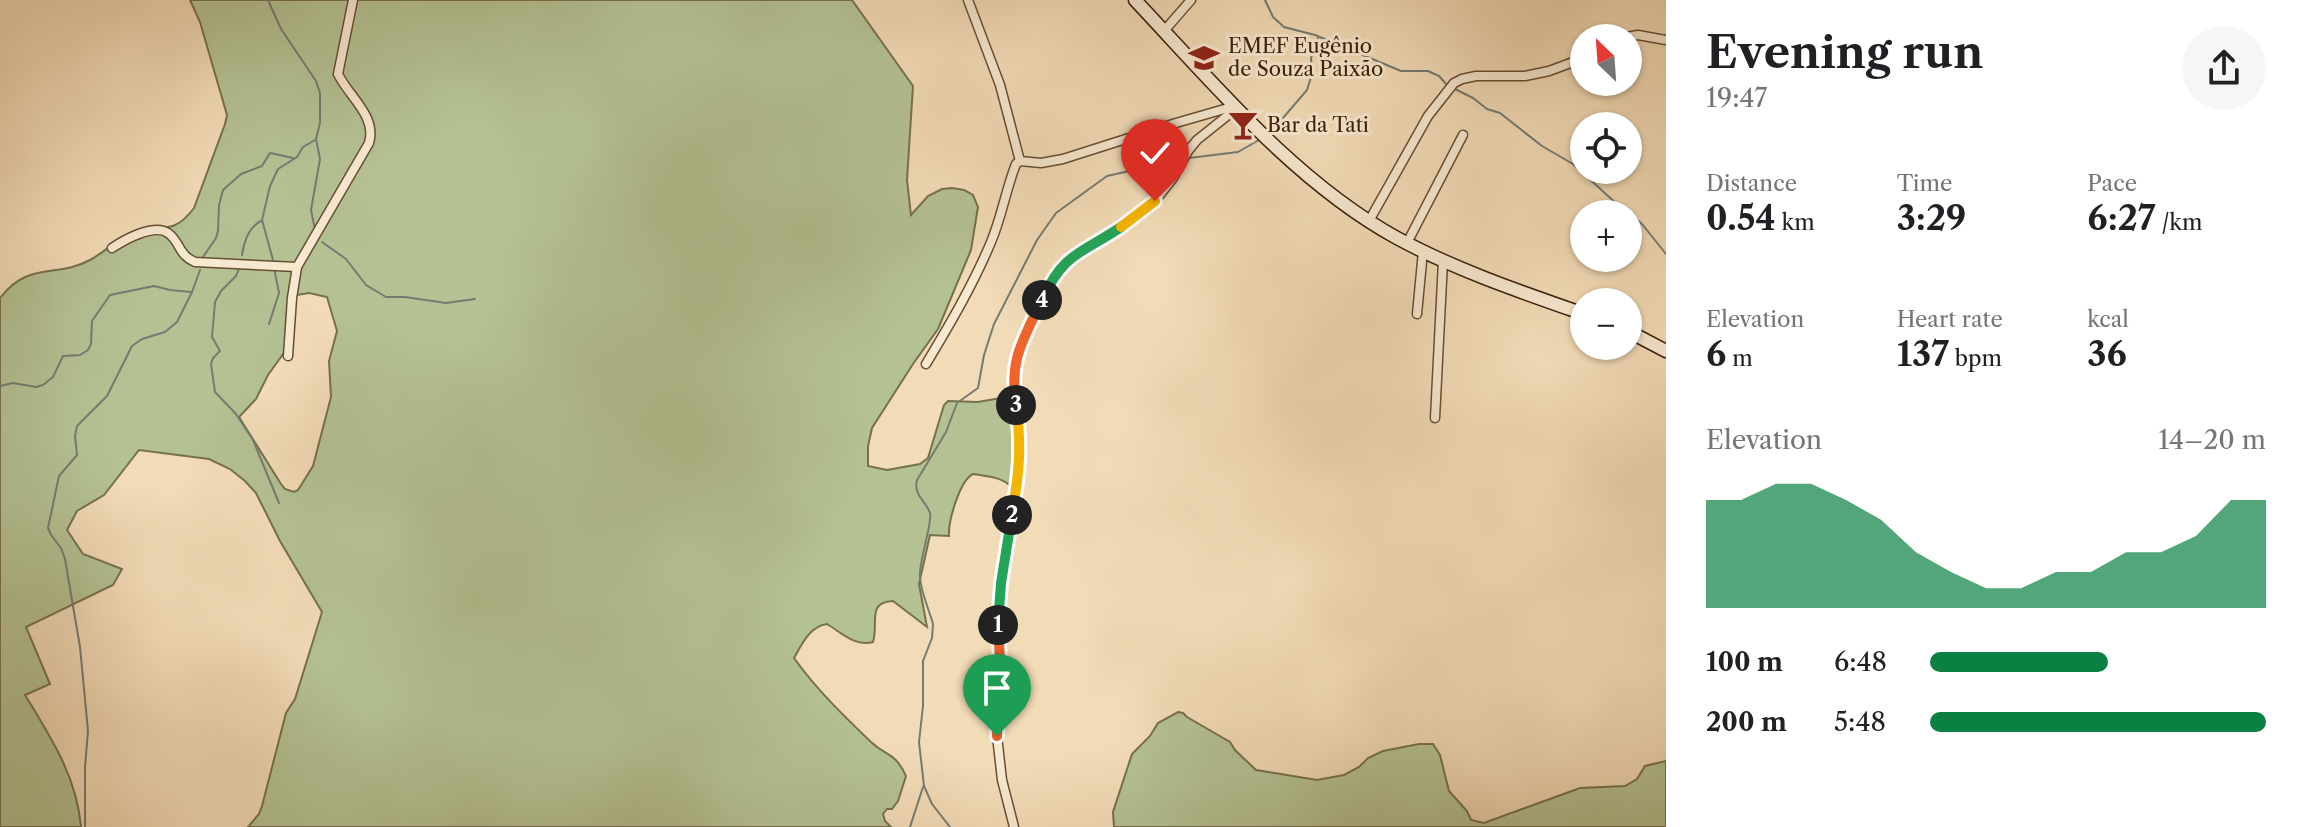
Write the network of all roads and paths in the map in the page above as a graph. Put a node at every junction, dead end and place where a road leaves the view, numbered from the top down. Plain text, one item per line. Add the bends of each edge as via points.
1 (353, 0) edge
2 (968, 0) edge
3 (1191, 0) edge
4 (1138, 1) edge
5 (1164, 31) junction
6 (1642, 36) edge
7 (1666, 40) edge
8 (1570, 63) edge
9 (1236, 107) junction
10 (1463, 135) dead end
11 (1020, 161) junction
12 (1369, 221) junction
13 (1407, 243) junction
14 (112, 248) dead end
15 (1423, 251) junction
16 (1443, 261) junction
17 (297, 267) junction
18 (1570, 309) edge
19 (1417, 314) dead end
20 (1642, 338) edge
21 (1666, 351) edge
22 (288, 356) dead end
23 (926, 364) dead end
24 (1435, 418) dead end
25 (1014, 827) edge

1 - 17 street via 338,74 364,111 372,133
2 - 11 street via 1000,85
3 - 5 street
4 - 5 street
5 - 9 street
6 - 7 street
8 - 12 street via 1537,74 1476,76 1454,83 1428,116
9 - 11 street via 1063,159
9 - 12 street via 1270,143
9 - 25 street via 1197,140 1155,201 1060,267 1015,360 1021,439 1001,583 997,736
10 - 13 street
11 - 23 street via 991,242
12 - 13 street
13 - 15 street
14 - 17 street via 138,234 164,231 195,262
15 - 16 street
15 - 19 street
16 - 18 street
16 - 24 street
17 - 22 street
20 - 21 street

